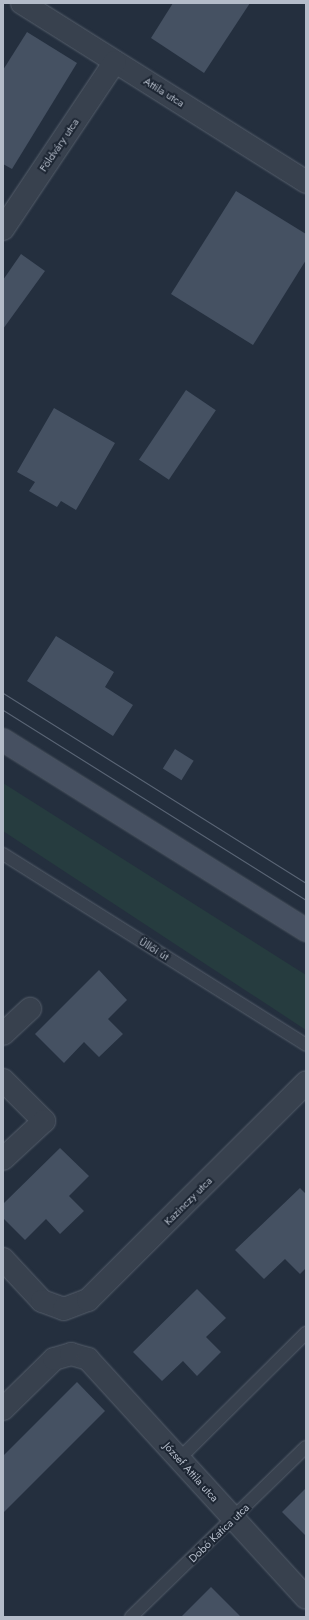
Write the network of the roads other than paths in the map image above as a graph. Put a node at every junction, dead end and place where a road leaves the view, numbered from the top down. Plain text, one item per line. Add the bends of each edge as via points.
1 (22, 3) edge
2 (115, 62) junction
3 (306, 182) edge
4 (3, 229) edge
5 (3, 740) edge
6 (3, 854) edge
7 (306, 930) edge
8 (30, 1009) dead end
9 (3, 1034) edge
10 (306, 1045) edge
11 (3, 1080) edge
12 (306, 1084) edge
13 (3, 1160) edge
14 (3, 1259) edge
15 (306, 1333) edge
16 (3, 1409) edge
17 (306, 1447) edge
18 (179, 1459) junction
19 (234, 1519) junction
20 (306, 1598) edge
21 (131, 1617) edge

1 - 2 street, Attila utca
2 - 3 street, Attila utca
2 - 4 street, Földváry utca
5 - 7 main road
6 - 10 lane, Üllői út
8 - 9 street
11 - 13 street via 44,1121
12 - 14 street, Kazinczy utca via 88,1300 64,1309 42,1301
15 - 18 lane
16 - 18 street, József Attila utca via 54,1359 71,1354 88,1358
17 - 19 lane, Dobó Katica utca
18 - 19 street, József Attila utca
19 - 20 street, József Attila utca
19 - 21 lane, Dobó Katica utca

